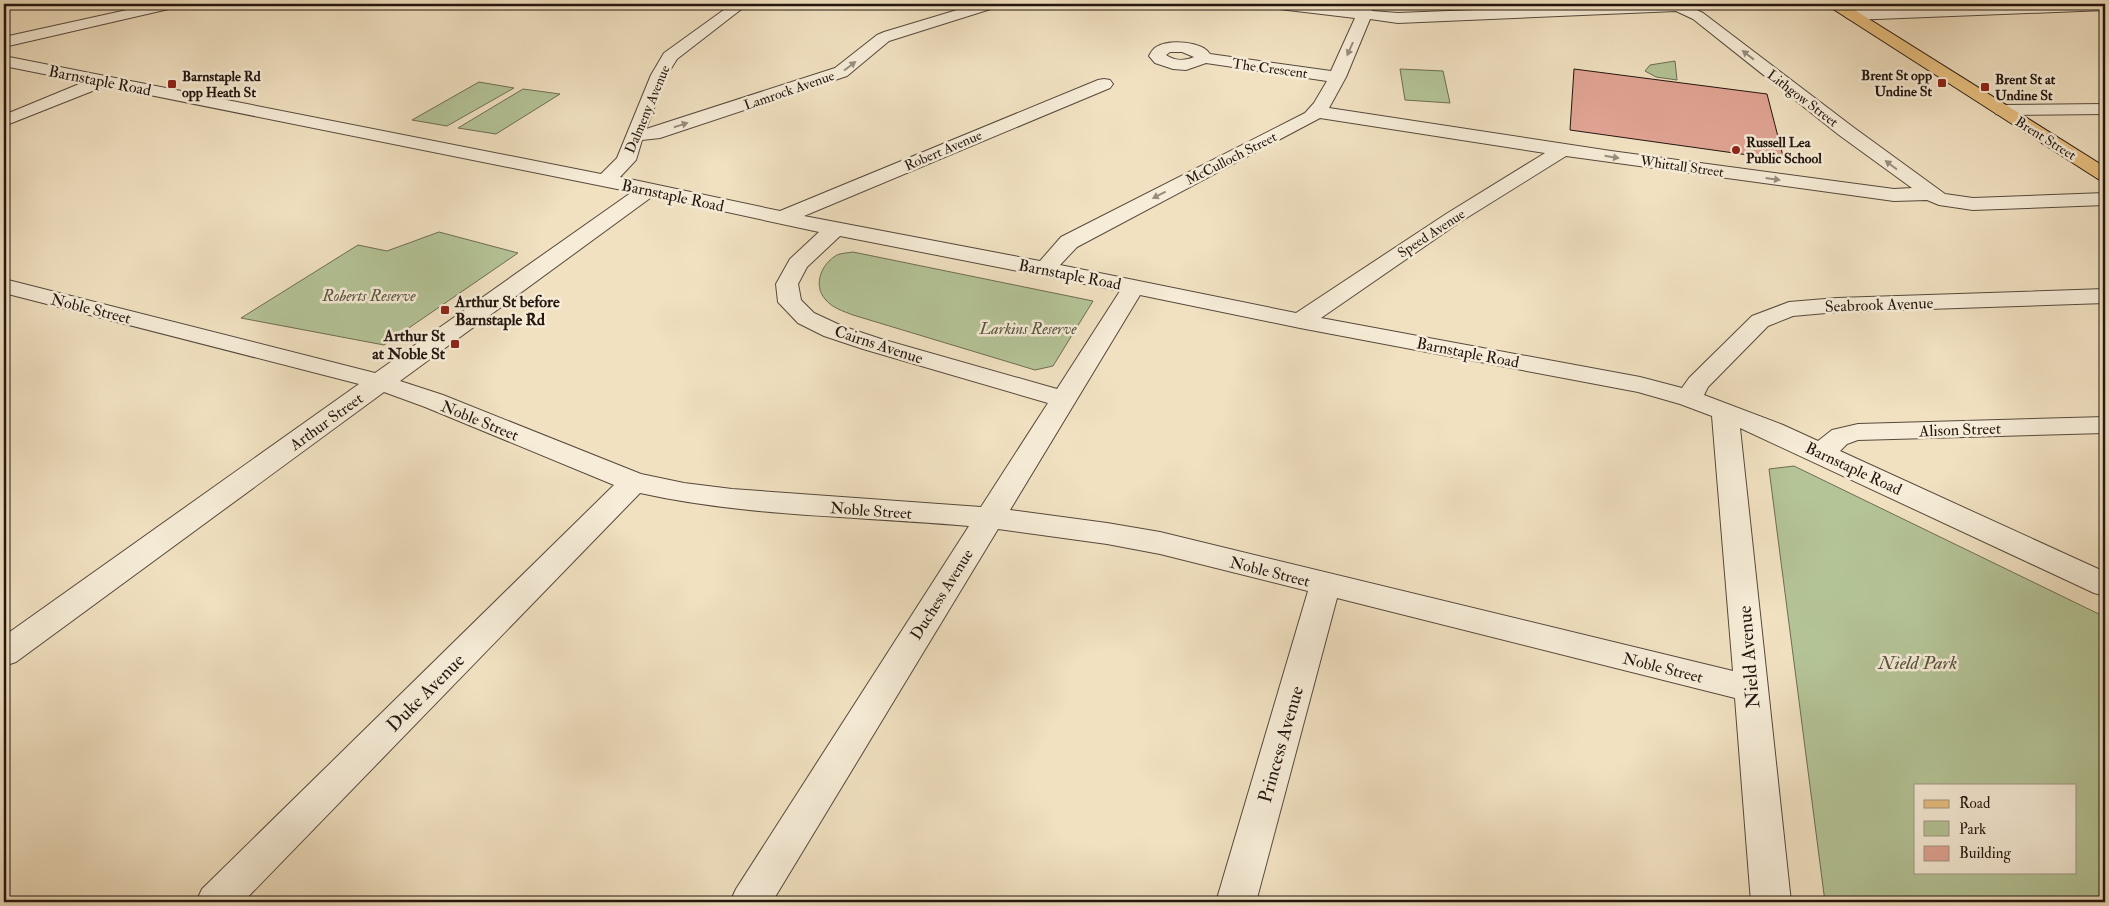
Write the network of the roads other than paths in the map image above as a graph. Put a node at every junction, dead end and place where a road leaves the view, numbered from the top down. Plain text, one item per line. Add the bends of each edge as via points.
1 (173, 4) edge
2 (741, 4) edge
3 (992, 4) edge
4 (1271, 4) edge
5 (1835, 4) edge
6 (1679, 5) edge
7 (2105, 6) edge
8 (1364, 9) edge
9 (1852, 15) junction
10 (4, 42) edge
11 (1203, 58) dead end
12 (4, 61) edge
13 (1338, 77) junction
14 (102, 81) junction
15 (1104, 84) dead end
16 (2105, 109) edge
17 (2002, 110) junction
18 (1318, 112) junction
19 (4, 120) edge
20 (634, 135) junction
21 (1564, 149) junction
22 (2105, 175) edge
23 (605, 181) junction
24 (649, 189) junction
25 (1930, 194) junction
26 (2105, 199) edge
27 (782, 218) junction
28 (835, 229) junction
29 (1045, 269) junction
30 (4, 286) edge
31 (1134, 287) junction
32 (2105, 296) edge
33 (1300, 321) junction
34 (380, 382) junction
35 (1689, 398) junction
36 (1063, 399) junction
37 (1725, 412) junction
38 (2105, 425) edge
39 (1823, 453) junction
40 (634, 482) junction
41 (988, 519) junction
42 (1325, 585) junction
43 (2105, 585) edge
44 (4, 653) edge
45 (1751, 689) junction
46 (216, 902) edge
47 (750, 902) edge
48 (1236, 902) edge
49 (1771, 902) edge

1 - 10 street
2 - 20 street, Dalmeny Avenue via 670,56
20 -> 3 street, Lamrock Avenue via 653,134 841,72 883,38
4 - 8 street
5 - 9 main road, Brent Street
6 - 8 street via 1412,17
25 -> 6 street, Lithgow Street via 1698,16
7 - 9 street
8 -> 13 street, McCulloch Street
9 - 17 main road, Brent Street
11 - 13 street, The Crescent
12 - 14 street, Barnstaple Road
13 - 18 street, McCulloch Street
14 - 19 street
14 - 23 street, Barnstaple Road
15 - 27 street, Robert Avenue
16 - 17 street
17 - 22 main road, Brent Street
18 - 21 street, Whittall Street
18 -> 29 street, McCulloch Street via 1069,242
20 - 23 street, Dalmeny Avenue via 626,160
21 -> 25 street, Whittall Street via 1894,195
21 - 33 street, Speed Avenue via 1453,218
23 - 24 street, Barnstaple Road
24 - 27 street, Barnstaple Road
24 - 34 street, Arthur Street
25 - 26 street, Whittall Street via 1946,201 1973,204
27 - 28 street, Barnstaple Road
28 - 29 street, Barnstaple Road
28 - 36 street, Cairns Avenue via 798,264 787,284 790,302 806,318 872,344
29 - 31 street, Barnstaple Road
30 - 34 street, Noble Street
31 - 33 street, Barnstaple Road
31 - 36 street, Duchess Avenue
32 - 35 street, Seabrook Avenue via 1789,308 1760,321 1698,383
33 - 35 street, Barnstaple Road via 1640,385
34 - 40 street, Noble Street
34 - 44 street, Arthur Street
35 - 37 street, Barnstaple Road
36 - 41 street, Duchess Avenue
37 - 39 street, Barnstaple Road
37 - 45 street, Nield Avenue
38 - 39 street, Alison Street via 1858,432 1844,434
39 - 43 street, Barnstaple Road
40 - 41 street, Noble Street via 732,499
40 - 46 street, Duke Avenue
41 - 42 street, Noble Street via 1101,531
41 - 47 street, Duchess Avenue
42 - 45 street, Noble Street
42 - 48 street, Princess Avenue
45 - 49 street, Nield Avenue

